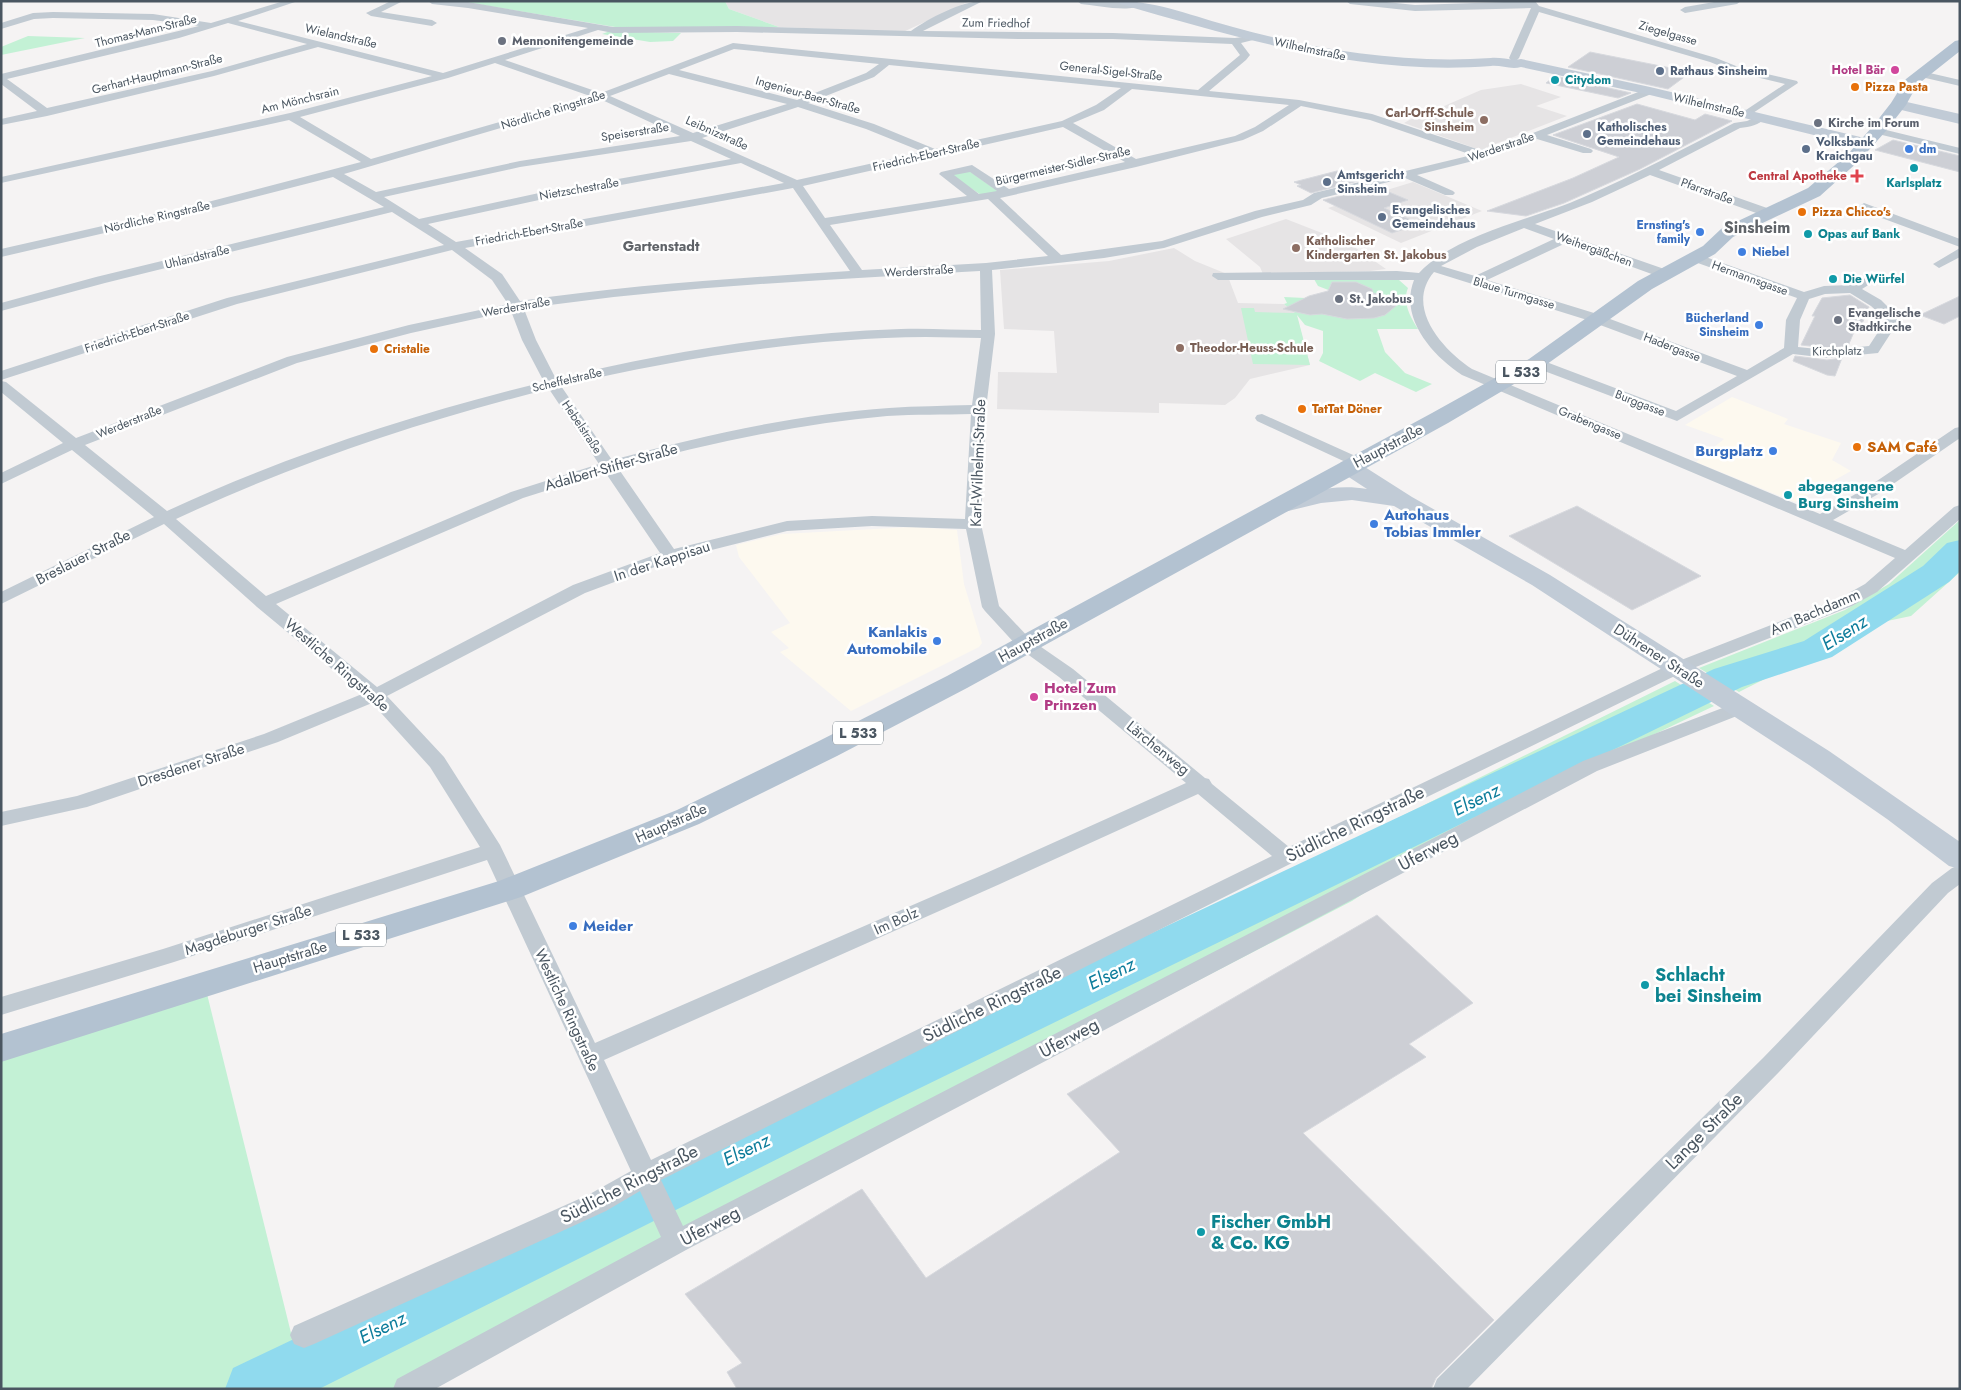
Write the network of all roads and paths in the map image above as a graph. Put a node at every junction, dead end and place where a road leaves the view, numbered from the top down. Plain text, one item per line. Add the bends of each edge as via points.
1 (294, 1) edge
2 (399, 1) edge
3 (432, 1) edge
4 (979, 1) edge
5 (1081, 1) edge
6 (1350, 1) edge
7 (1737, 1) edge
8 (1131, 3) edge
9 (1533, 5) edge
10 (1684, 10) dead end
11 (231, 21) junction
12 (432, 23) dead end
13 (1, 26) edge
14 (214, 26) junction
15 (600, 28) junction
16 (737, 29) junction
17 (914, 33) junction
18 (1254, 37) junction
19 (1235, 42) junction
20 (317, 44) junction
21 (1960, 44) edge
22 (733, 46) junction
23 (495, 60) junction
24 (888, 61) junction
25 (1517, 61) junction
26 (671, 71) junction
27 (1921, 74) junction
28 (444, 76) junction
29 (1, 78) edge
30 (1960, 83) edge
31 (1131, 85) junction
32 (1650, 91) junction
33 (1202, 92) junction
34 (601, 96) junction
35 (1901, 98) junction
36 (1299, 103) junction
37 (800, 104) junction
38 (48, 113) junction
39 (291, 116) junction
40 (1753, 116) junction
41 (1955, 118) edge
42 (1, 122) edge
43 (1065, 123) junction
44 (1538, 134) junction
45 (693, 137) junction
46 (1872, 137) junction
47 (1587, 151) dead end
48 (1960, 151) edge
49 (934, 153) junction
50 (1480, 154) junction
51 (742, 160) junction
52 (370, 163) junction
53 (1136, 164) junction
54 (1651, 171) junction
55 (334, 173) junction
56 (1406, 174) junction
57 (1, 180) edge
58 (796, 184) junction
59 (1007, 193) junction
60 (1450, 193) dead end
61 (374, 196) junction
62 (984, 197) junction
63 (1864, 207) dead end
64 (394, 208) junction
65 (1763, 211) dead end
66 (823, 222) junction
67 (417, 223) junction
68 (1524, 224) junction
69 (1564, 239) junction
70 (1960, 243) edge
71 (454, 246) junction
72 (1960, 252) edge
73 (1, 253) edge
74 (1696, 258) junction
75 (1058, 259) junction
76 (1939, 264) dead end
77 (986, 267) junction
78 (1426, 272) junction
79 (858, 274) junction
80 (1664, 274) junction
81 (1218, 276) dead end
82 (1872, 279) dead end
83 (1475, 281) junction
84 (1853, 289) junction
85 (1804, 296) junction
86 (516, 306) junction
87 (1, 307) edge
88 (1597, 318) junction
89 (988, 334) junction
90 (1790, 350) junction
91 (1536, 363) junction
92 (1748, 375) junction
93 (1, 376) edge
94 (551, 382) junction
95 (1, 385) edge
96 (1498, 385) junction
97 (979, 409) junction
98 (1262, 418) dead end
99 (1960, 431) edge
100 (73, 444) junction
101 (1353, 465) junction
102 (608, 466) junction
103 (1, 479) edge
104 (1404, 502) junction
105 (1280, 506) junction
106 (1960, 510) edge
107 (165, 516) junction
108 (1819, 521) junction
109 (974, 524) junction
110 (670, 555) junction
111 (1908, 557) junction
112 (1, 599) edge
113 (263, 602) junction
114 (1025, 644) junction
115 (1682, 671) junction
116 (375, 695) junction
117 (1733, 704) junction
118 (1202, 784) junction
119 (1, 819) edge
120 (493, 850) junction
121 (1287, 857) junction
122 (1960, 858) edge
123 (1960, 874) edge
124 (510, 889) junction
125 (1, 1006) edge
126 (1, 1048) edge
127 (589, 1056) junction
128 (646, 1175) junction
129 (678, 1242) junction
130 (304, 1335) dead end
131 (407, 1389) edge
132 (1448, 1389) edge

1 - 11 street, Thomas-Mann-Straße
2 - 12 street via 371,13
3 - 15 street, Zum Friedhof
4 - 17 street
5 - 8 street via 1118,6
6 - 9 street, Ziegelgasse via 1415,8
7 - 10 street
8 - 18 main road, Wilhelmstraße
9 - 25 street
9 - 40 street, Ziegelgasse via 1738,70 1793,83
11 - 14 street, Thomas-Mann-Straße
11 - 20 street, Wielandstraße
13 - 14 street via 33,16 53,15 153,17
14 - 29 street, Thomas-Mann-Straße
15 - 16 street, Zum Friedhof
15 - 23 street, Am Mönchsrain
16 - 17 street, Zum Friedhof
16 - 22 street
17 - 19 street, Zum Friedhof via 1113,36
18 - 19 street, Zum Friedhof
18 - 25 main road, Wilhelmstraße via 1322,54 1368,61 1424,64 1500,62 1511,65
19 - 33 street via 1243,50 1244,58
20 - 28 street, Wielandstraße
20 - 38 street, Gerhart-Hauptmann-Straße via 214,74
21 - 27 main road, Hauptstraße / L 533
22 - 24 street, General-Sigel-Straße
22 - 26 street, Nördliche Ringstraße
23 - 28 street, Am Mönchsrain
23 - 34 street, Leibnizstraße
24 - 31 street, General-Sigel-Straße
24 - 37 street, Speiserstraße via 870,75
25 - 32 main road, Wilhelmstraße
26 - 34 street, Nördliche Ringstraße
26 - 37 street, Ingenieur-Baer-Straße
27 - 30 street
27 - 35 main road, Hauptstraße / L 533 via 1911,82
28 - 39 street, Am Mönchsrain
29 - 38 street, Thomas-Mann-Straße
31 - 33 street, General-Sigel-Straße
31 - 43 street, Friedrich-Ebert-Straße via 1111,103
32 - 40 main road, Wilhelmstraße
32 - 44 street, Werderstraße
33 - 36 street, General-Sigel-Straße
34 - 45 street, Leibnizstraße
34 - 52 street, Nördliche Ringstraße
35 - 41 main road
35 - 46 main road, Hauptstraße / L 533
36 - 50 street, General-Sigel-Straße via 1372,117
36 - 53 street, Bürgermeister-Sidler-Straße via 1239,138
37 - 45 street, Speiserstraße
37 - 49 street, Ingenieur-Baer-Straße via 895,135
38 - 42 street, Gerhart-Hauptmann-Straße
39 - 52 street
39 - 57 street, Am Mönchsrain
40 - 46 main road, Wilhelmstraße
40 - 54 street via 1749,124 1738,125
43 - 49 street, Friedrich-Ebert-Straße
43 - 53 street
44 - 47 street
44 - 50 street, Werderstraße
45 - 51 street, Leibnizstraße
45 - 61 street, Speiserstraße via 520,164
46 - 48 street
46 - 74 main road, Hauptstraße / L 533 via 1814,192 1727,234
49 - 58 street, Friedrich-Ebert-Straße
50 - 56 street, Werderstraße
51 - 58 street, Leibnizstraße
51 - 67 street, Nietzschestraße via 572,189
52 - 55 street, Nördliche Ringstraße
53 - 59 street, Bürgermeister-Sidler-Straße
54 - 65 street, Pfarrstraße
54 - 68 street via 1585,202
55 - 61 street, Hebelstraße
55 - 73 street, Nördliche Ringstraße
56 - 60 street
56 - 75 street, Werderstraße via 1318,195 1307,203 1259,214 1164,244
58 - 66 street
58 - 71 street, Friedrich-Ebert-Straße
59 - 62 street, Bürgermeister-Sidler-Straße
59 - 62 street via 972,168 945,174
61 - 64 street, Hebelstraße
62 - 66 street, Bürgermeister-Sidler-Straße
62 - 75 street via 1017,219
63 - 70 street
64 - 67 street, Hebelstraße
64 - 87 street, Uhlandstraße
66 - 79 street
67 - 71 street, Hebelstraße
68 - 69 street, Weihergäßchen
68 - 78 street via 1483,239
69 - 80 street, Weihergäßchen
69 - 83 street
71 - 86 street, Hebelstraße via 497,277
71 - 93 street, Friedrich-Ebert-Straße via 232,301
72 - 76 street
74 - 80 main road, Hauptstraße / L 533
74 - 85 street, Hermannsgasse
75 - 77 street, Werderstraße
77 - 79 street, Werderstraße
77 - 89 street, Karl-Wilhelmi-Straße
78 - 81 street
78 - 83 street, Blaue Turmgasse
78 - 96 street, Grabengasse via 1416,292 1416,306 1426,330 1450,361
79 - 86 street, Werderstraße via 698,284
80 - 88 main road, Hauptstraße / L 533
82 - 84 street
83 - 88 street, Blaue Turmgasse
84 - 85 street via 1824,290
84 - 90 street, Kirchplatz via 1893,318 1873,350 1827,354
85 - 90 street, Kirchplatz via 1793,320
86 - 94 street, Hebelstraße
86 - 100 street, Werderstraße via 409,328 292,360
88 - 91 main road, Hauptstraße / L 533
88 - 92 street, Hadergasse
89 - 94 street, Scheffelstraße via 891,334 749,346
89 - 97 street, Karl-Wilhelmi-Straße
90 - 92 street, Burggasse
91 - 92 street, Burggasse via 1677,416
91 - 96 main road, Hauptstraße / L 533
94 - 102 street, Hebelstraße
94 - 107 street, Scheffelstraße via 429,416 299,460
95 - 100 street, Westliche Ringstraße
96 - 101 main road, Hauptstraße / L 533
96 - 108 street, Grabengasse
97 - 102 street, Adalbert-Stifter-Straße via 888,412 808,422 680,447
97 - 109 street, Karl-Wilhelmi-Straße
98 - 101 street
99 - 108 street via 1874,490
100 - 103 street, Werderstraße
100 - 107 street, Westliche Ringstraße
101 - 104 main road, Dührener Straße
101 - 105 main road, Hauptstraße / L 533
102 - 110 street, Hebelstraße
102 - 113 street, Adalbert-Stifter-Straße via 517,495
104 - 105 main road via 1352,493 1321,496
104 - 115 main road, Dührener Straße via 1541,580
105 - 114 main road, Hauptstraße / L 533
106 - 111 street, Am Bachdamm
107 - 112 street, Breslauer Straße
107 - 113 street, Westliche Ringstraße
108 - 111 street, Grabengasse
109 - 110 street, In der Kappisau via 872,522 787,526
109 - 114 street, Karl-Wilhelmi-Straße via 991,607
110 - 116 street, In der Kappisau via 579,589
111 - 115 street, Am Bachdamm via 1871,588 1846,602
113 - 116 street, Westliche Ringstraße
114 - 118 street, Lärchenweg via 1066,673
114 - 124 main road, Hauptstraße / L 533 via 827,749 696,813
115 - 117 main road, Dührener Straße
115 - 121 street, Südliche Ringstraße
116 - 119 street, Dresdener Straße via 271,738 207,760 80,802
116 - 120 street, Westliche Ringstraße via 437,762
117 - 122 main road, Dührener Straße via 1819,758
117 - 129 street, Uferweg via 1590,766
118 - 121 street, Lärchenweg
118 - 127 street, Im Bolz
120 - 124 street, Westliche Ringstraße
120 - 125 street, Magdeburger Straße
121 - 128 street, Südliche Ringstraße
123 - 132 street, Lange Straße via 1940,888 1771,1065
124 - 126 main road, Hauptstraße / L 533
124 - 127 street, Westliche Ringstraße
127 - 128 street, Westliche Ringstraße
128 - 129 street, Westliche Ringstraße
128 - 130 street, Südliche Ringstraße via 597,1203
129 - 131 street, Uferweg

